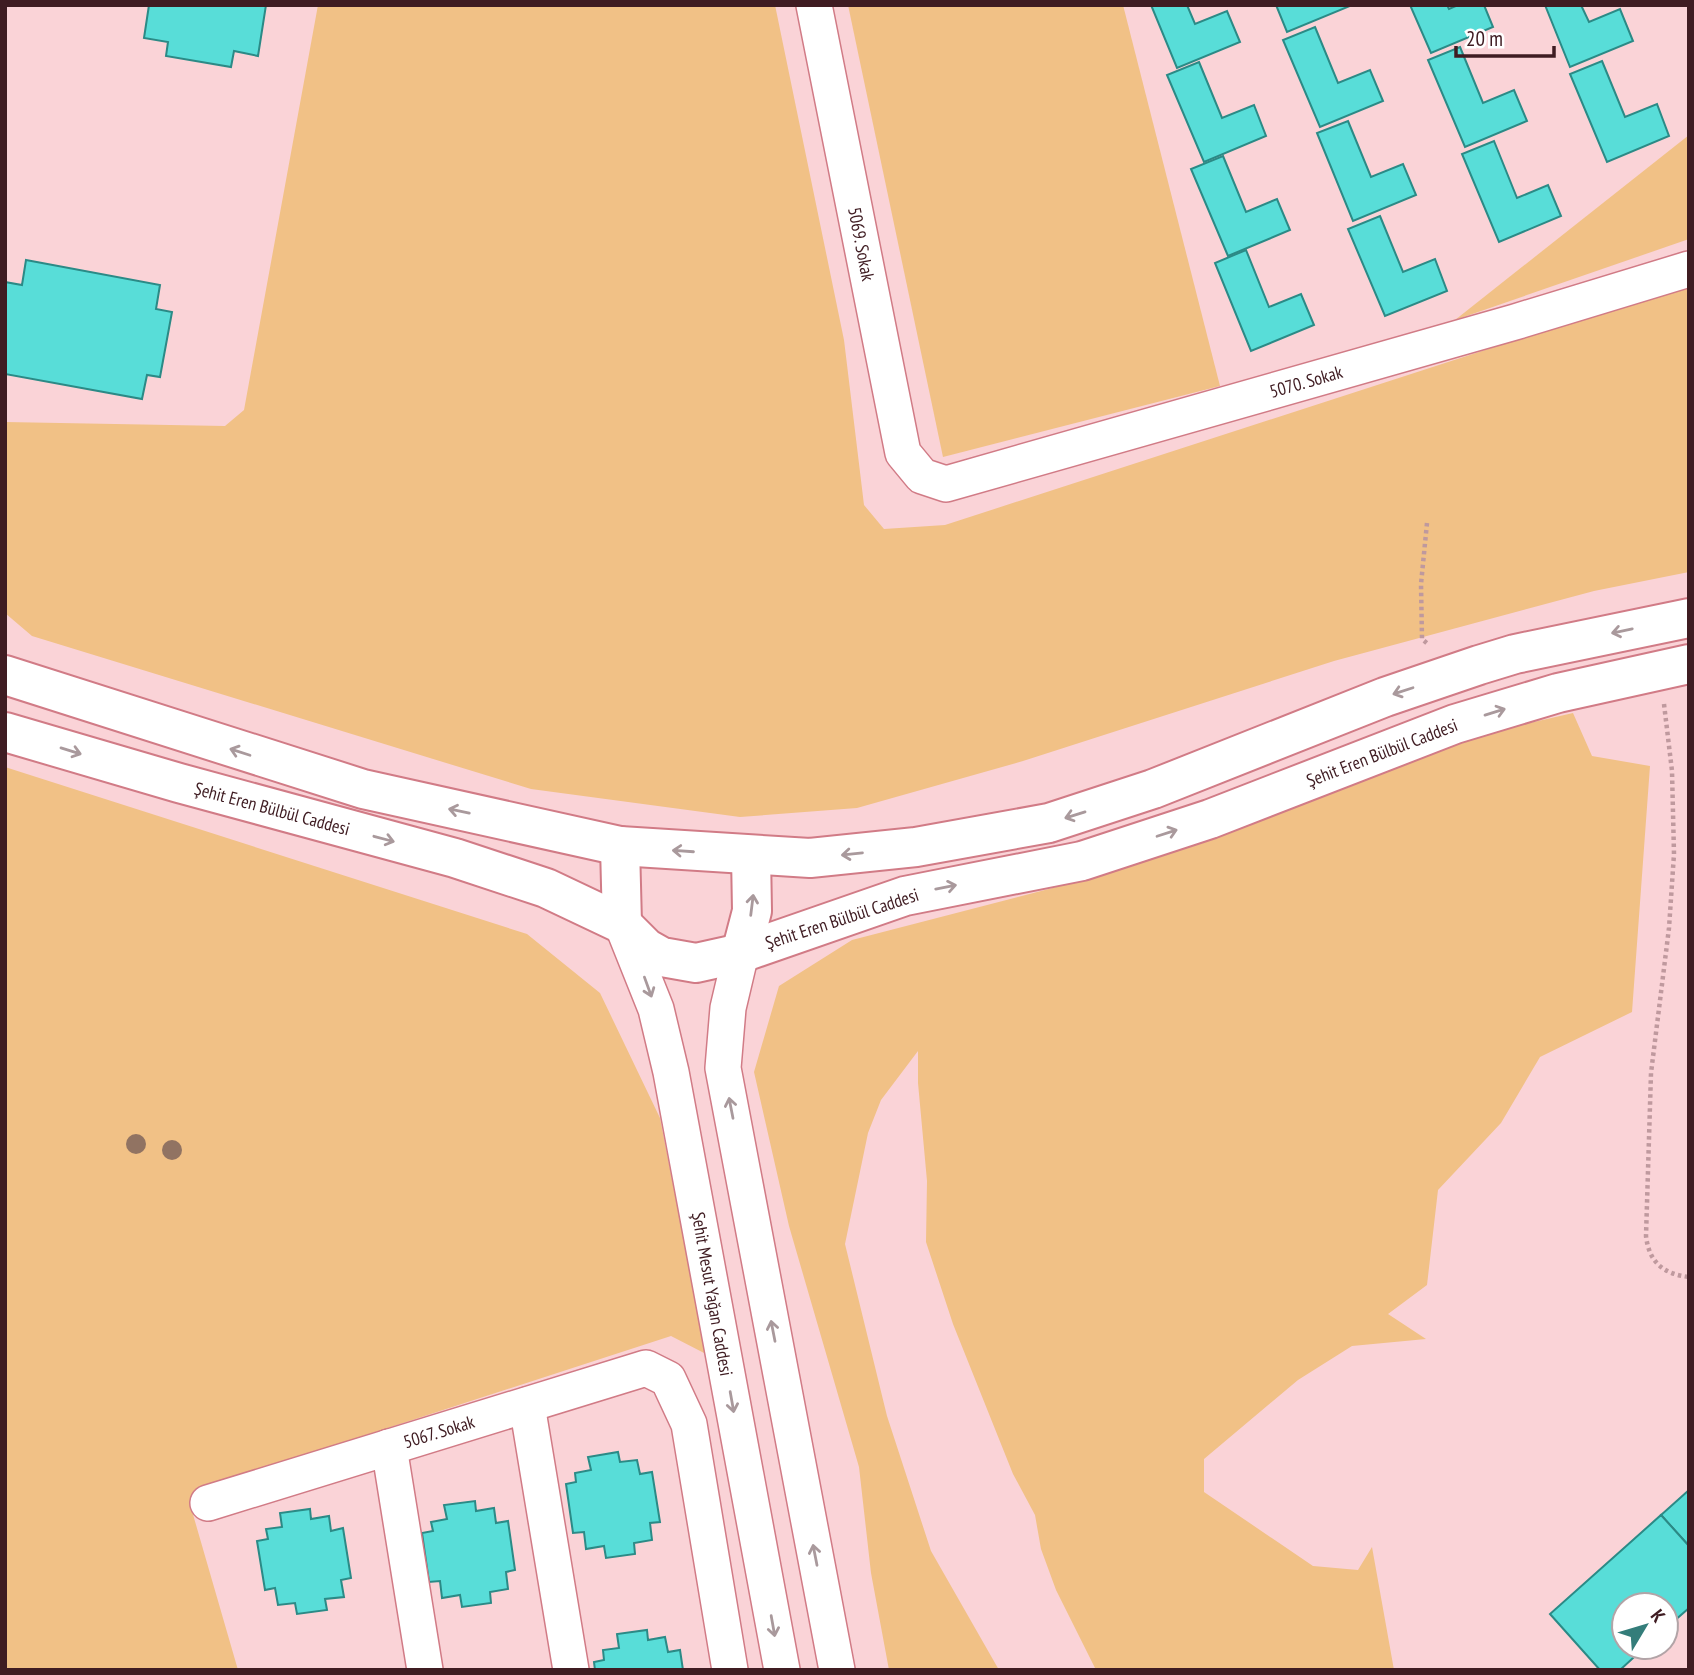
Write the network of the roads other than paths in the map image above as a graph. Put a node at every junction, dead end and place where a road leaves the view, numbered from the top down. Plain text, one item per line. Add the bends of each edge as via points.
1 (814, 5) edge
2 (1689, 269) edge
3 (922, 476) joint
4 (1689, 618) edge
5 (1676, 666) edge
6 (5, 675) edge
7 (5, 732) edge
8 (620, 846) junction
9 (751, 855) junction
10 (622, 924) junction
11 (741, 953) junction
12 (527, 1405) junction
13 (389, 1447) junction
14 (208, 1503) dead end
15 (425, 1670) edge
16 (570, 1670) edge
17 (730, 1670) edge
18 (782, 1670) edge
19 (837, 1670) edge

1 - 3 street, 5069. Sokak via 903,453
2 - 3 street, 5070. Sokak via 946,484
4 -> 9 street via 1515,654 1385,697 1153,789 1049,823 916,847 810,858
11 -> 5 street, Şehit Eren Bülbül Caddesi via 905,896 1082,860 1210,820 1455,724 1558,693
8 -> 6 street via 295,771
7 -> 10 street, Şehit Eren Bülbül Caddesi via 456,858 546,888
9 -> 8 street
8 - 10 street
11 -> 9 street via 752,911
10 - 11 street, Şehit Eren Bülbül Caddesi via 646,948 678,962 710,962
10 -> 18 street, Şehit Mesut Yağan Caddesi via 656,1009 671,1072
19 -> 11 street via 723,1068 728,1007
12 - 13 street, 5067. Sokak
12 - 16 street
12 - 17 street, 5067. Sokak via 646,1368 668,1379 689,1424
13 - 14 street, 5067. Sokak
13 - 15 street

